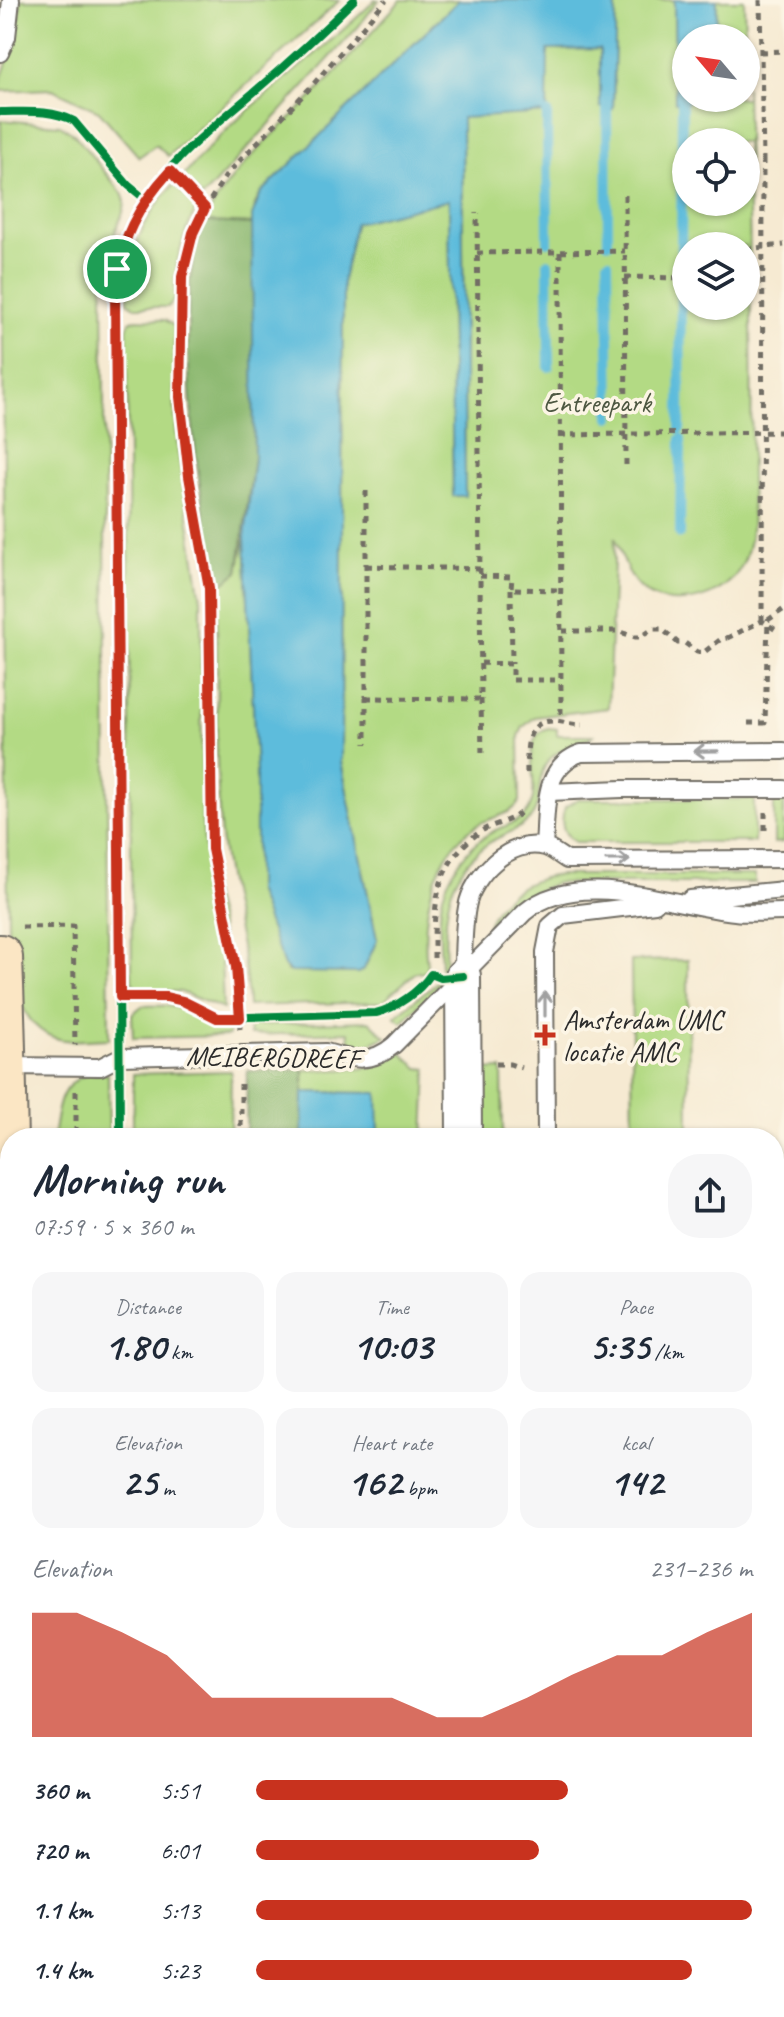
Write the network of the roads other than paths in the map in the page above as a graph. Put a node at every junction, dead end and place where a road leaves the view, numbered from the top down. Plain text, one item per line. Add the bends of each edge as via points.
1 (11, 0) edge
2 (0, 53) edge
3 (784, 751) edge
4 (784, 789) edge
5 (549, 792) junction
6 (544, 846) junction
7 (784, 859) edge
8 (784, 890) edge
9 (673, 901) junction
10 (784, 912) edge
11 (7, 942) edge
12 (463, 976) junction
13 (2, 1066) edge
14 (2, 1128) edge
15 (464, 1128) edge
16 (546, 1128) edge

1 - 2 lane
3 -> 5 lane via 581,753 557,768
4 - 5 lane
5 - 6 lane
6 -> 7 lane via 567,860
6 - 12 lane via 505,855 478,880 467,904
8 - 9 lane, MEIBERGDREEF
9 - 10 lane, MEIBERGDREEF via 735,912
9 - 12 lane, MEIBERGDREEF via 620,892 547,898 525,912
16 -> 9 lane, MEIBERGDREEF via 545,952 550,926 563,915
11 - 13 main road
12 - 13 lane, MEIBERGDREEF via 376,1057 242,1054 120,1057 100,1067
12 - 15 street
13 - 14 main road

